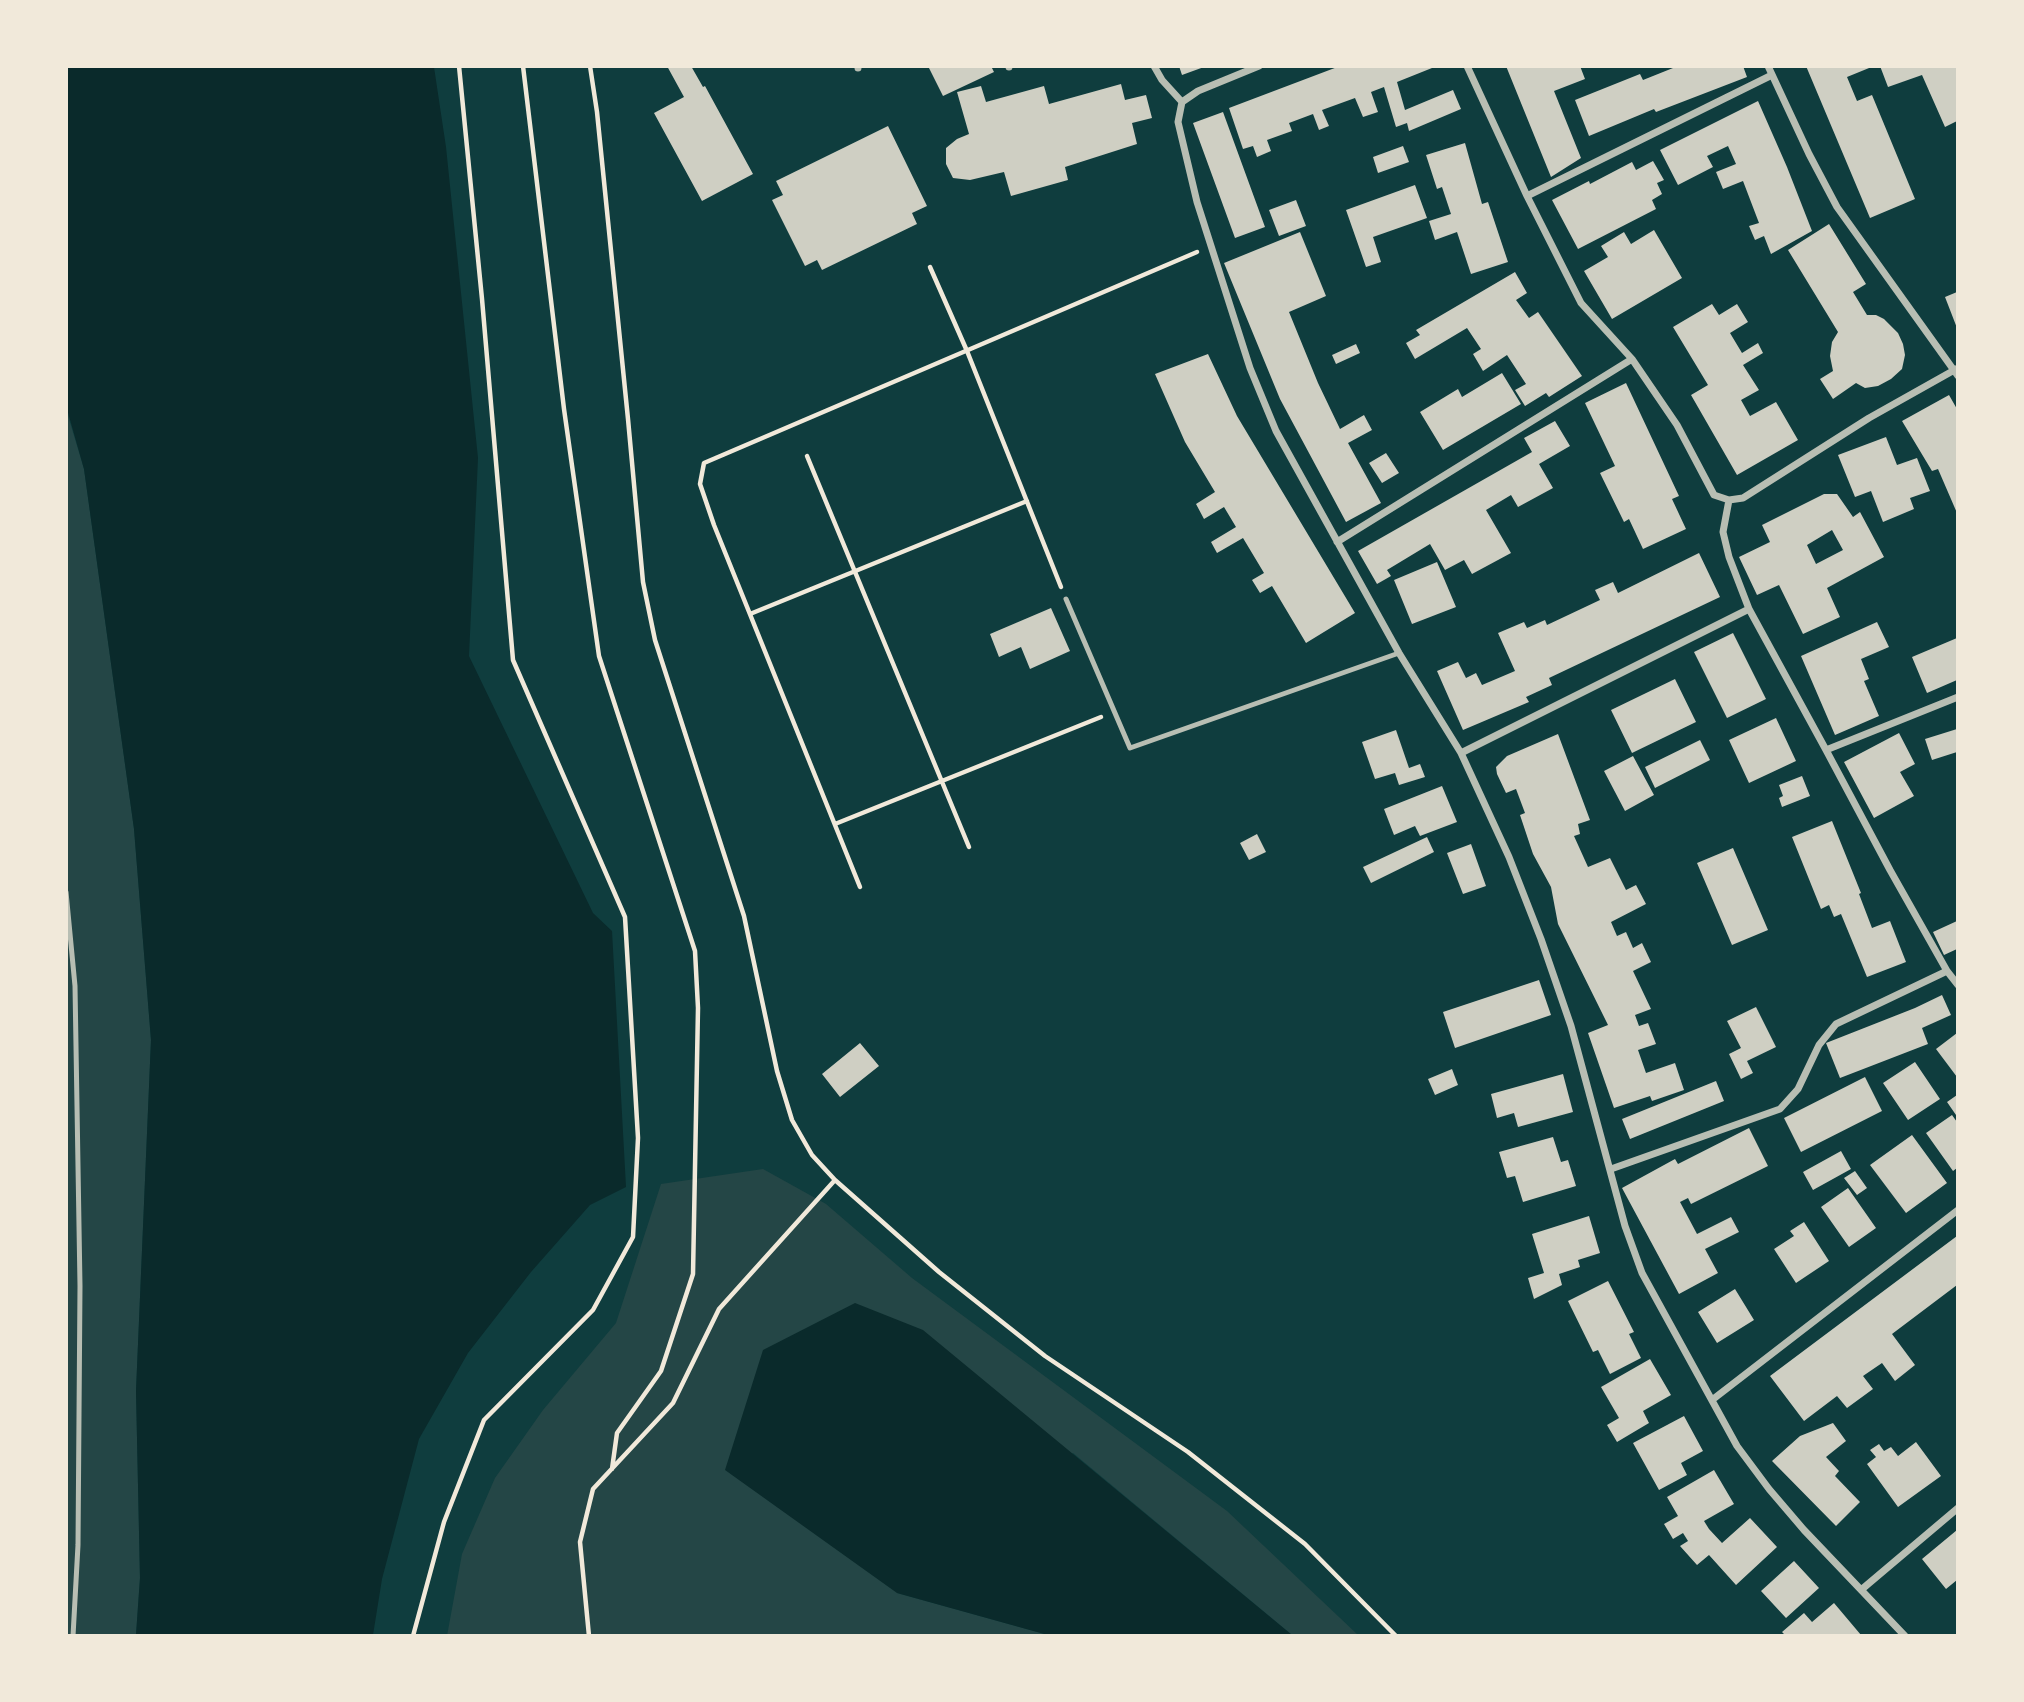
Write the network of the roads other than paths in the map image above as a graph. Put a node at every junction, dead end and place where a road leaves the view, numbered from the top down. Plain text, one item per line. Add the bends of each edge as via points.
1 (1154, 66) edge
2 (1259, 66) edge
3 (1467, 66) edge
4 (1768, 66) edge
5 (1772, 75) junction
6 (1182, 102) junction
7 (1527, 196) junction
8 (1632, 359) junction
9 (1956, 371) edge
10 (1729, 500) junction
11 (1337, 542) junction
12 (1066, 599) road end
13 (1749, 610) junction
14 (1399, 653) junction
15 (1958, 697) edge
16 (1826, 750) junction
17 (1461, 753) junction
18 (66, 892) edge
19 (1947, 971) junction
20 (1958, 985) edge
21 (1611, 1169) junction
22 (1958, 1210) edge
23 (1712, 1400) junction
24 (1958, 1508) edge
25 (1861, 1590) junction
26 (73, 1636) edge
27 (1905, 1636) edge

1 - 6 street
2 - 6 street
3 - 7 street
4 - 5 street
5 - 7 street
5 - 9 street via 1837,207
6 - 11 street via 1178,122 1197,202 1250,368 1276,431
7 - 8 street via 1581,303
8 - 10 street via 1677,425 1714,495
8 - 11 street
9 - 10 street via 1869,418 1744,498
10 - 13 street via 1723,532
11 - 14 street
12 - 14 lane via 1130,748
13 - 16 street
13 - 17 street
14 - 17 street
15 - 16 street
16 - 19 street
17 - 21 street via 1541,939
18 - 26 lane via 75,986 80,1286
19 - 20 street
19 - 21 street via 1836,1024 1819,1045 1798,1089 1780,1109
21 - 23 street via 1642,1273
22 - 23 street
23 - 25 street via 1737,1446 1769,1489
24 - 25 street
25 - 27 street

